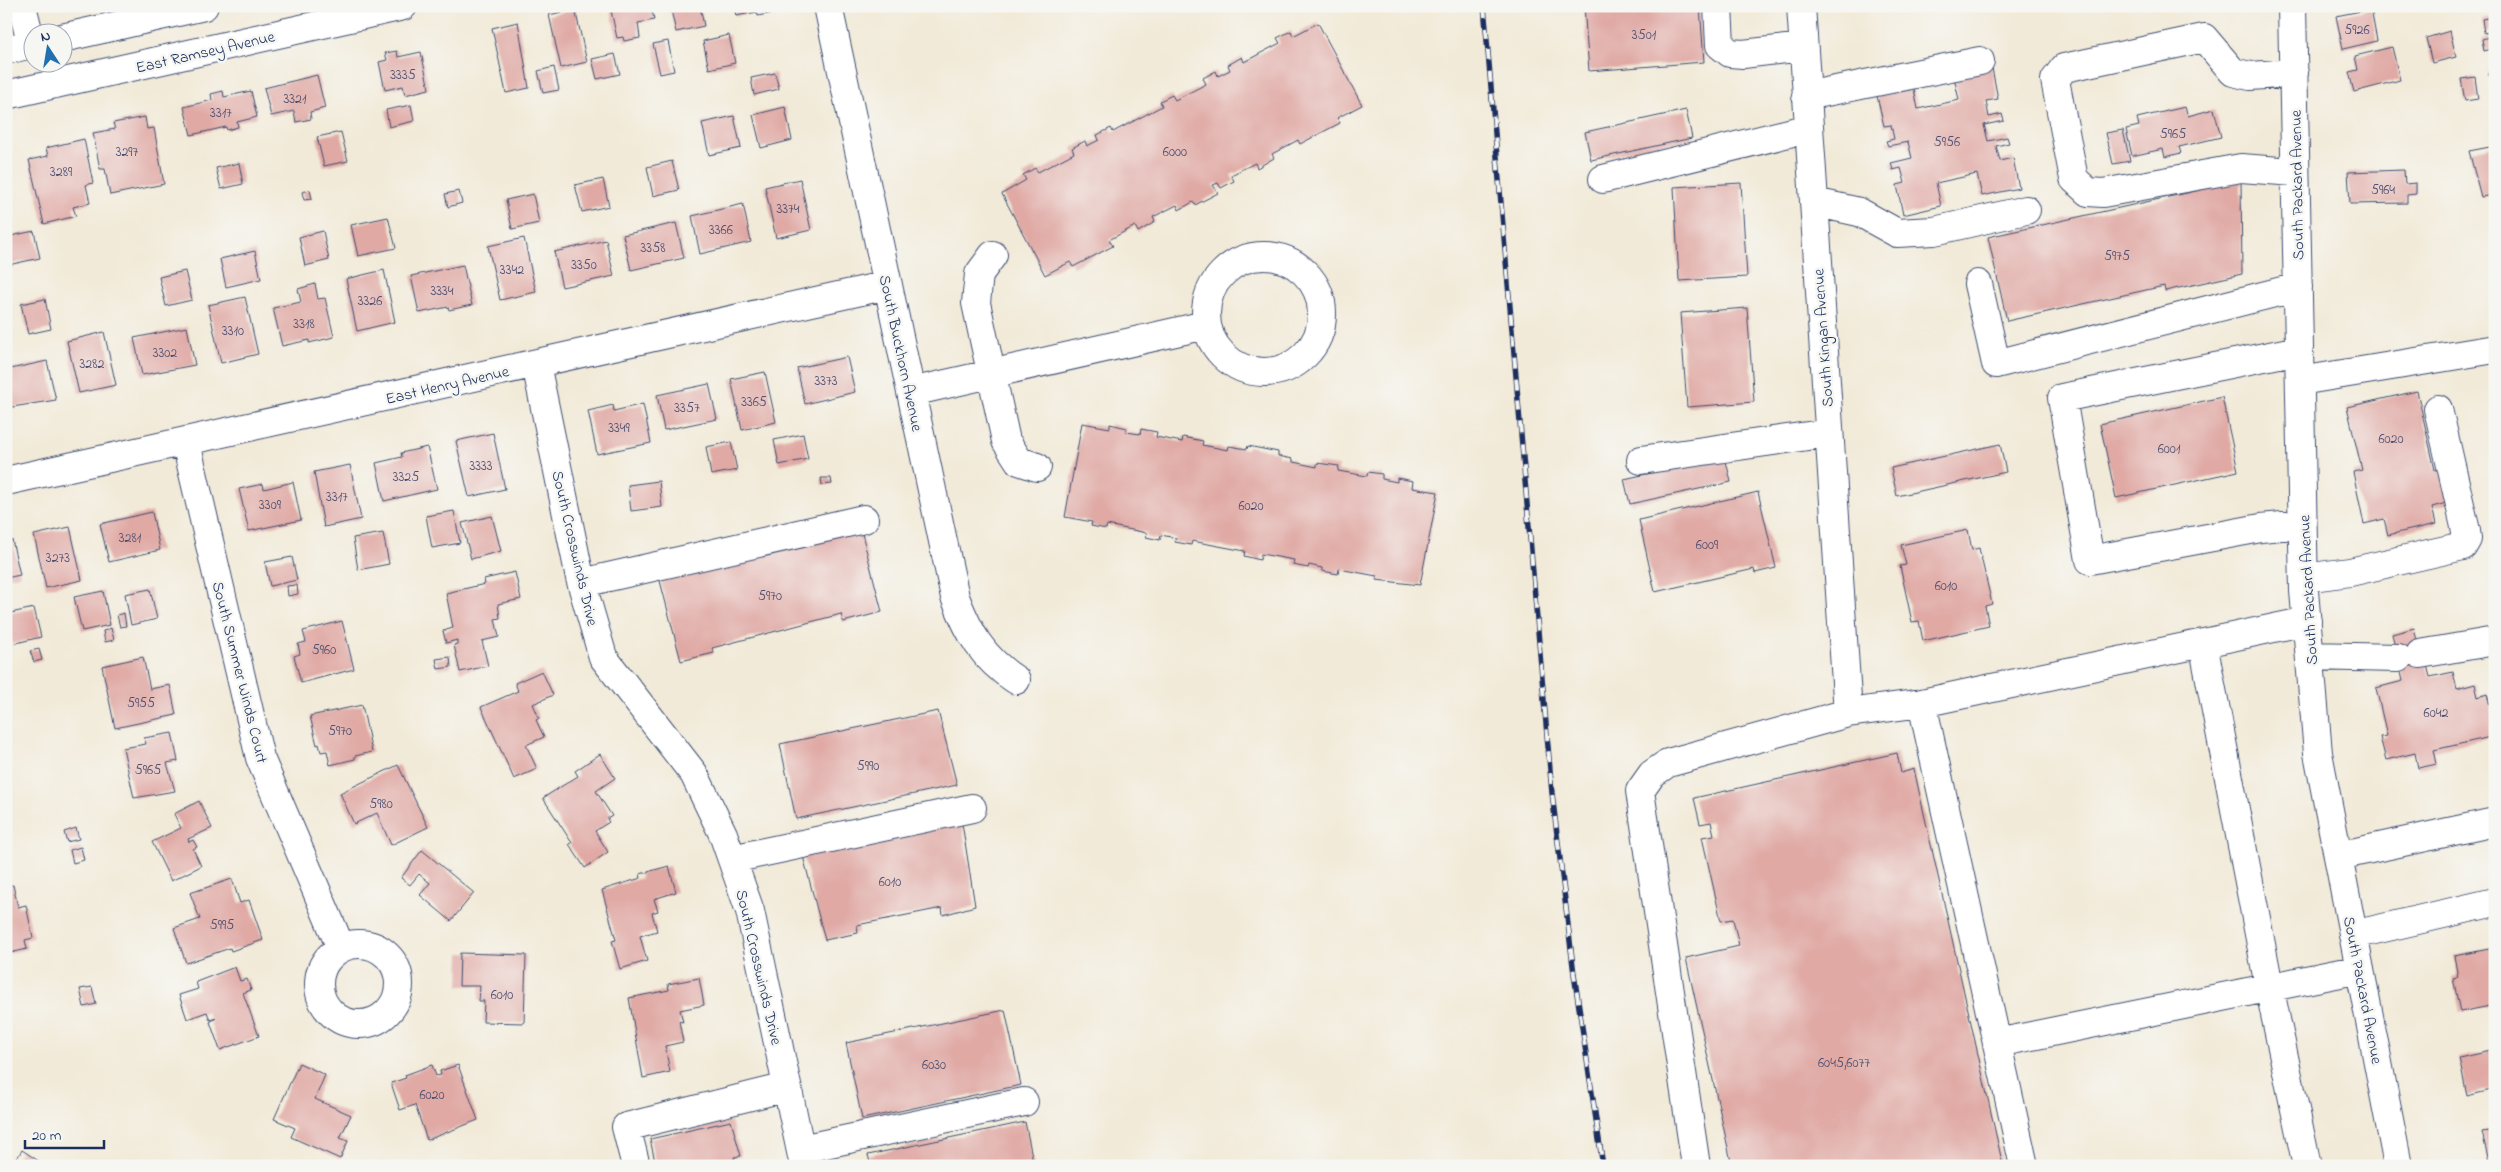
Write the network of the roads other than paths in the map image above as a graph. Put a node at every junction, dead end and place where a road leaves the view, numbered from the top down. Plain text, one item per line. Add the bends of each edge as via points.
1 (22, 6) edge
2 (204, 6) edge
3 (404, 6) edge
4 (828, 6) edge
5 (1718, 6) edge
6 (1801, 6) edge
7 (2292, 6) edge
8 (26, 22) edge
9 (72, 36) edge
10 (22, 47) edge
11 (1804, 47) junction
12 (6, 50) edge
13 (1980, 61) dead end
14 (42, 74) edge
15 (2294, 74) junction
16 (6, 95) edge
17 (1806, 96) junction
18 (1809, 128) junction
19 (2296, 172) junction
20 (1603, 179) dead end
21 (1814, 202) junction
22 (2026, 210) dead end
23 (993, 254) dead end
24 (1978, 284) dead end
25 (888, 285) junction
26 (2298, 287) junction
27 (1206, 325) junction
28 (2495, 349) edge
29 (2299, 350) junction
30 (536, 364) junction
31 (992, 374) junction
32 (2300, 381) junction
33 (911, 392) junction
34 (2438, 410) dead end
35 (1829, 433) junction
36 (186, 443) junction
37 (1641, 460) dead end
38 (1037, 467) dead end
39 (6, 482) edge
40 (864, 519) dead end
41 (2302, 524) junction
42 (2304, 578) junction
43 (582, 583) junction
44 (2306, 621) junction
45 (2495, 641) edge
46 (2203, 643) junction
47 (2310, 656) junction
48 (1016, 680) dead end
49 (1922, 703) junction
50 (1848, 713) junction
51 (972, 808) dead end
52 (2495, 822) edge
53 (2338, 856) junction
54 (732, 859) junction
55 (2495, 902) edge
56 (2353, 935) junction
57 (341, 948) dead end
58 (2360, 968) junction
59 (2269, 986) junction
60 (1996, 1043) junction
61 (787, 1087) junction
62 (1024, 1102) dead end
63 (803, 1158) edge
64 (636, 1166) edge
65 (1696, 1166) edge
66 (2024, 1166) edge
67 (2307, 1166) edge
68 (2398, 1166) edge

1 - 8 street
2 - 9 street
3 - 14 street, East Ramsey Avenue
4 - 25 street, South Buckhorn Avenue
5 - 11 street via 1720,45 1730,53
6 - 11 street, South Kingan Avenue
7 - 15 street, South Packard Avenue
10 - 12 street
11 - 17 street, South Kingan Avenue
13 - 17 street
14 - 16 street, East Ramsey Avenue
15 - 19 street, South Packard Avenue
15 - 19 street via 2250,76 2233,72 2204,38 2064,68 2055,80 2074,179 2088,192 2103,194 2241,168
17 - 18 street, South Kingan Avenue
18 - 20 street
18 - 21 street, South Kingan Avenue
19 - 26 street, South Packard Avenue
21 - 22 street via 1859,212 1897,233 1934,231
21 - 35 street, South Kingan Avenue
23 - 31 street via 979,274 976,302
24 - 26 street via 1996,364
25 - 30 street, East Henry Avenue
25 - 33 street, South Buckhorn Avenue
26 - 29 street, South Packard Avenue
27 - 27 street via 1214,344 1227,360 1245,369 1265,372 1284,369 1307,354 1315,344 1322,325 1323,305 1316,286 1305,271 1290,260 1272,255 1253,256 1236,262 1221,274 1211,289
27 - 31 street
28 - 32 street
29 - 32 street, South Packard Avenue
29 - 41 street via 2062,398 2090,560 2261,528
30 - 36 street, East Henry Avenue
30 - 43 street, South Crosswinds Drive
31 - 33 street
31 - 38 street via 1006,441 1019,461
32 - 41 street, South Packard Avenue
33 - 48 street, South Buckhorn Avenue via 955,597 967,630 998,668
34 - 42 street via 2466,531 2467,539 2463,546 2350,572
35 - 37 street
35 - 50 street, South Kingan Avenue
36 - 39 street, East Henry Avenue
36 - 57 street, South Summer Winds Court via 260,758
40 - 43 street
41 - 42 street, South Packard Avenue
42 - 44 street, South Packard Avenue
43 - 54 street, South Crosswinds Drive via 603,657 694,774
44 - 46 street
44 - 47 street, South Packard Avenue
45 - 47 street via 2409,656
46 - 49 street
46 - 59 street
47 - 53 street, South Packard Avenue via 2318,753
49 - 50 street
49 - 60 street
50 - 65 street via 1668,764 1652,774 1640,791
51 - 54 street
52 - 53 street
53 - 56 street, South Packard Avenue
54 - 61 street, South Crosswinds Drive via 750,911
55 - 56 street
56 - 58 street, South Packard Avenue
58 - 59 street
58 - 68 street, South Packard Avenue
59 - 60 street
59 - 67 street
60 - 66 street
61 - 63 street, South Crosswinds Drive
61 - 64 street via 626,1126
62 - 63 street

